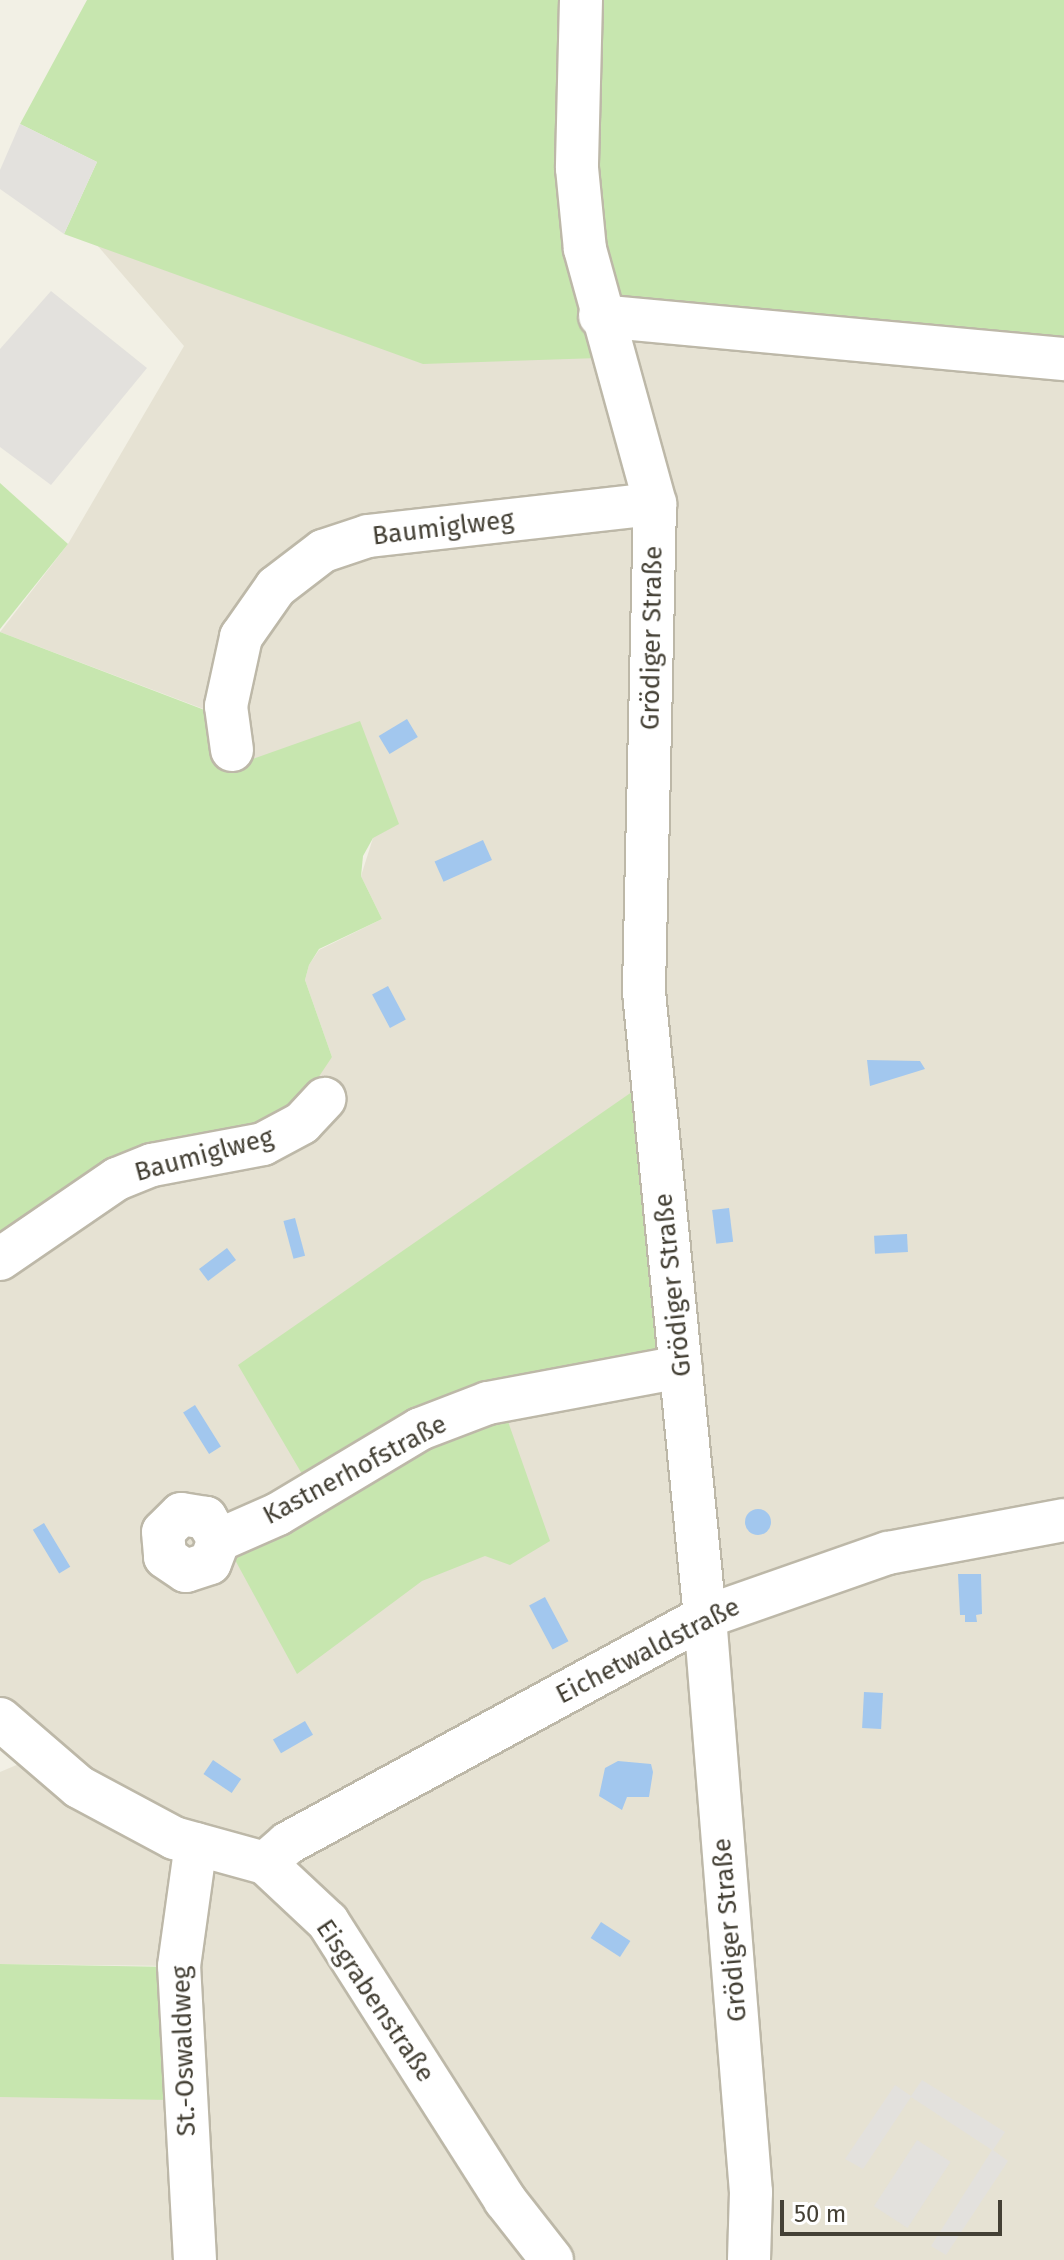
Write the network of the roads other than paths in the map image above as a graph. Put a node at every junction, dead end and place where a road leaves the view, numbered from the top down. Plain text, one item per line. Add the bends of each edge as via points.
1 (581, 0) edge
2 (600, 316) junction
3 (1064, 359) edge
4 (655, 504) junction
5 (232, 750) dead end
6 (324, 1099) dead end
7 (0, 1259) edge
8 (681, 1367) junction
9 (1064, 1520) edge
10 (219, 1540) dead end
11 (705, 1617) junction
12 (6, 1735) edge
13 (196, 1844) junction
14 (265, 1863) junction
15 (195, 2260) edge
16 (552, 2260) edge
17 (749, 2260) edge

1 - 2 street, Grödiger Straße via 577,168 585,249
2 - 3 street
2 - 4 street, Grödiger Straße
4 - 5 street, Baumiglweg via 368,536 323,551 276,587 241,637 226,706
4 - 8 street, Grödiger Straße via 644,992
6 - 7 street, Baumiglweg via 302,1123 263,1144 152,1165 117,1179
8 - 10 street, Kastnerhofstraße via 488,1403 420,1429 278,1514
8 - 11 street, Grödiger Straße
9 - 11 street, Eichetwaldstraße via 888,1553
11 - 14 street, Eichetwaldstraße via 288,1843
11 - 17 street, Grödiger Straße via 751,2192
12 - 13 street, Eisgrabenstraße via 79,1787 174,1838
13 - 14 street, Eisgrabenstraße
13 - 15 street, St.-Oswaldweg via 179,1966
14 - 16 street, Eisgrabenstraße via 328,1922 505,2200

